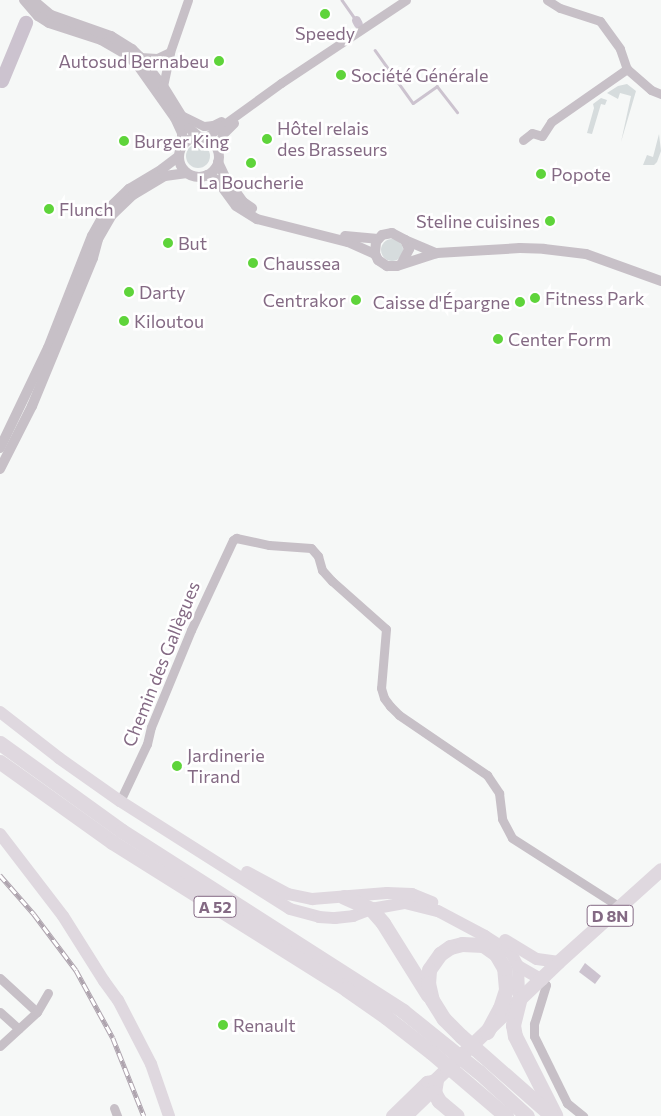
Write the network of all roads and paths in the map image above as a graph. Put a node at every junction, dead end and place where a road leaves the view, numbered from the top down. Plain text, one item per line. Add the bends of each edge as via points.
1 (24, 0) edge
2 (33, 0) edge
3 (188, 0) edge
4 (406, 0) edge
5 (547, 0) edge
6 (170, 52) junction
7 (140, 57) junction
8 (627, 69) junction
9 (163, 86) junction
10 (661, 94) edge
11 (254, 101) junction
12 (180, 115) junction
13 (202, 138) junction
14 (523, 140) dead end
15 (181, 151) junction
16 (218, 157) junction
17 (187, 173) junction
18 (207, 175) junction
19 (378, 239) junction
20 (405, 240) junction
21 (437, 253) junction
22 (375, 254) junction
23 (402, 263) junction
24 (661, 280) edge
25 (0, 448) edge
26 (0, 469) edge
27 (0, 712) edge
28 (0, 743) edge
29 (0, 762) edge
30 (120, 802) junction
31 (173, 833) junction
32 (0, 834) edge
33 (661, 870) edge
34 (344, 897) junction
35 (620, 907) junction
36 (372, 909) junction
37 (537, 960) junction
38 (559, 962) junction
39 (518, 966) junction
40 (0, 978) edge
41 (542, 980) junction
42 (104, 982) junction
43 (48, 993) dead end
44 (432, 1000) junction
45 (519, 1001) junction
46 (0, 1012) edge
47 (37, 1012) junction
48 (19, 1029) junction
49 (487, 1032) junction
50 (0, 1046) edge
51 (436, 1080) junction
52 (163, 1116) edge
53 (169, 1116) edge
54 (392, 1116) edge
55 (407, 1116) edge
56 (457, 1116) edge
57 (506, 1116) edge
58 (527, 1116) edge
59 (552, 1116) edge
60 (556, 1116) edge
61 (583, 1116) edge

1 - 15 street via 38,16 101,40 133,61 175,118 182,133
2 - 7 street via 51,15 110,36
3 - 6 street
4 - 11 street
5 - 8 street via 560,8 600,21 620,49
6 - 7 street via 157,58
6 - 9 street
7 - 9 street
8 - 10 street via 651,90
8 - 14 street via 551,122 542,136 532,133
9 - 12 street
11 - 12 street via 209,126 198,125
11 - 13 street
11 - 16 street via 222,135
12 - 13 street
13 - 15 street via 190,140
13 - 16 street via 214,144
15 - 17 street via 181,166
15 - 25 street via 106,210 92,236 48,348
16 - 18 street via 214,170
16 - 19 street via 225,177 243,202 261,213 350,237
17 - 18 street via 197,177
17 - 26 street via 166,176 133,195 112,215 98,239 32,406
18 - 22 street via 217,180 236,206 257,219 348,242
19 - 20 street via 392,233
19 - 22 street
20 - 21 street
20 - 23 street via 409,250
21 - 23 street
21 - 24 street via 520,248 558,250 586,254
22 - 23 street via 387,266
27 - 30 main road
28 - 58 highway, A 52 via 122,831 403,1011 479,1072
29 - 57 highway, A 52 via 112,842 346,989 431,1052
30 - 31 main road
30 - 35 street, Chemin des Gallègues via 232,540 304,548 316,552 327,576 386,629 381,688 390,706 398,715 487,775 499,793 502,819 512,838
31 - 34 main road via 288,894 312,899
31 - 36 main road via 290,909 335,918
32 - 42 main road via 63,916
33 - 35 main road, D 8N
34 - 36 highway
34 - 37 main road via 412,894 444,907
35 - 38 main road, D 8N
36 - 39 main road via 405,903 438,911 498,944 511,953
36 - 44 highway
37 - 38 main road
37 - 41 main road
38 - 41 main road, D 8N
39 - 41 main road
39 - 45 main road
40 - 47 street
41 - 45 main road, D 8N
41 - 61 street via 546,985 534,1024 534,1036 567,1103
42 - 52 main road via 145,1067
42 - 53 main road via 118,1000 151,1064
43 - 47 street
44 - 49 highway via 429,970 440,954 462,944 483,946 500,960 506,976 500,1008
44 - 59 highway via 444,1019 461,1036
45 - 49 main road, D 8N
45 - 60 highway via 513,1025 514,1036
46 - 48 street
47 - 48 street
48 - 50 street
49 - 51 main road, D 8N
51 - 54 main road, D 8N via 427,1082
51 - 55 main road, D 8N via 432,1092
51 - 56 highway via 434,1092 438,1101

